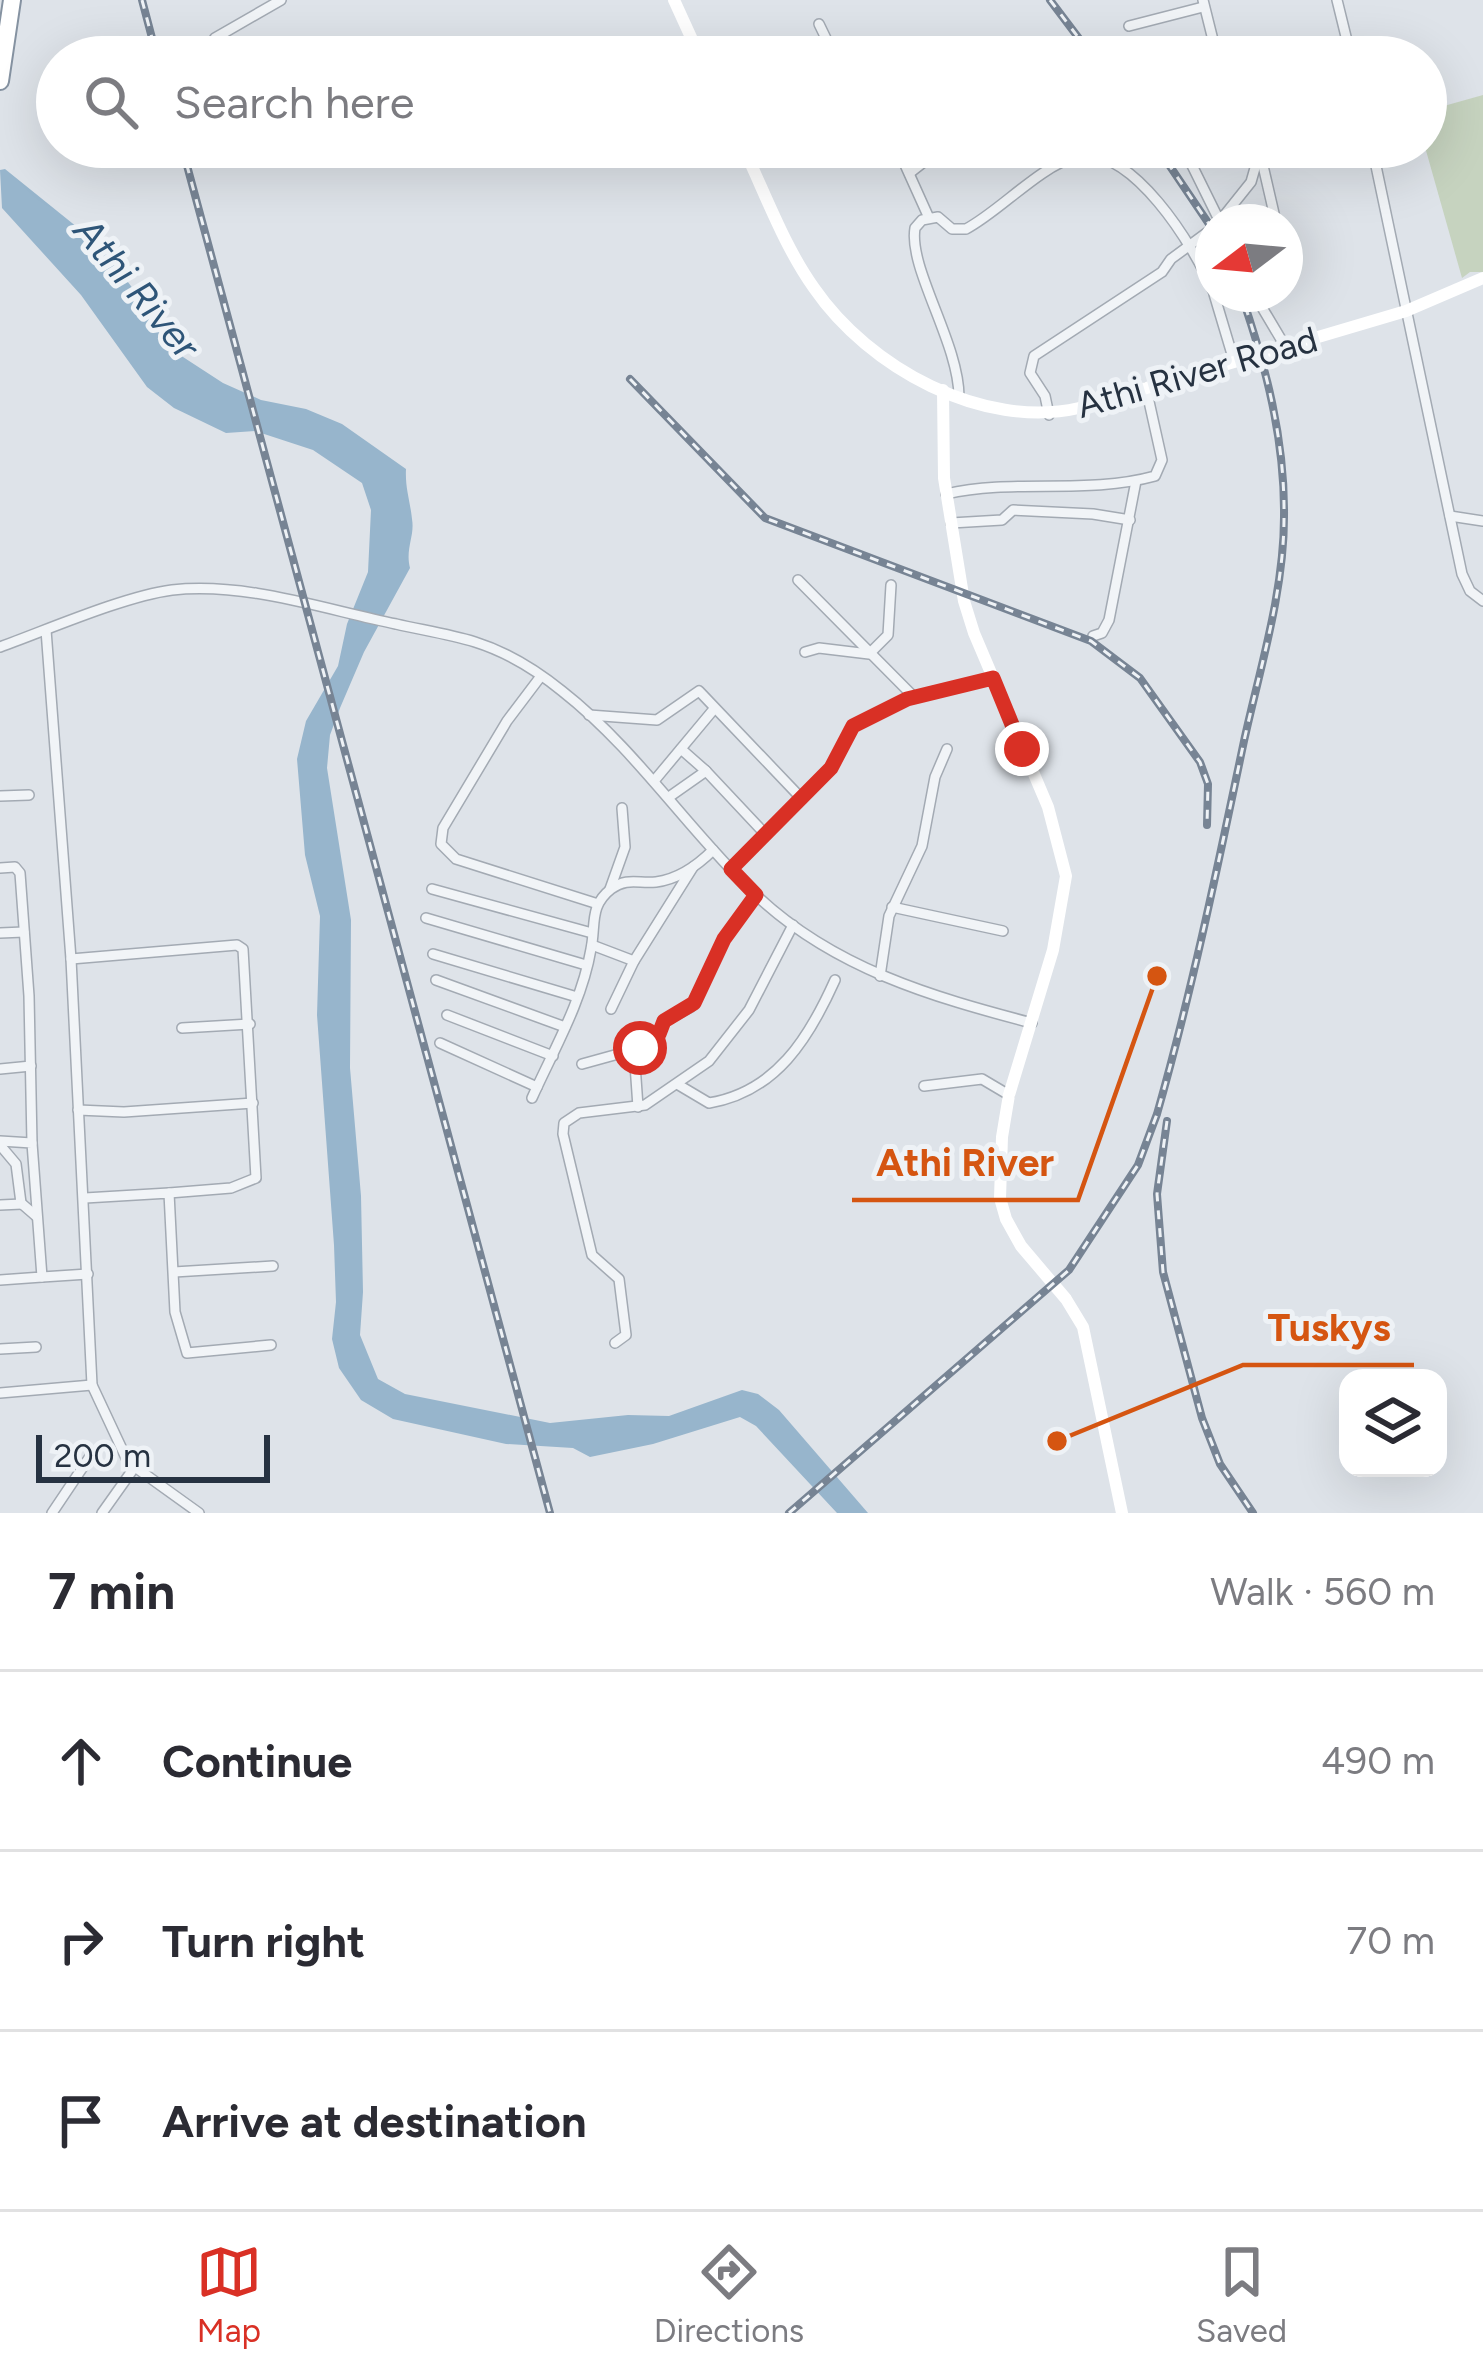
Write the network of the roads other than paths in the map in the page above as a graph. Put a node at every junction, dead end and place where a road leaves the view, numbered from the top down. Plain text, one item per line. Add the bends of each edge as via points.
1 (12, 0) edge
2 (281, 0) edge
3 (674, 0) edge
4 (1337, 0) edge
5 (1203, 3) edge
6 (819, 24) dead end
7 (1129, 26) dead end
8 (218, 36) edge
9 (690, 36) edge
10 (825, 36) edge
11 (1212, 36) edge
12 (1346, 36) edge
13 (0, 81) edge
14 (753, 168) edge
15 (908, 168) edge
16 (915, 168) edge
17 (1054, 168) edge
18 (1124, 168) edge
19 (1193, 168) edge
20 (1256, 168) edge
21 (1264, 168) edge
22 (1376, 168) edge
23 (910, 172) junction
24 (1209, 204) edge
25 (1233, 204) edge
26 (1272, 204) edge
27 (928, 218) junction
28 (1195, 243) edge
29 (1191, 247) junction
30 (1195, 255) edge
31 (1483, 278) edge
32 (1406, 310) junction
33 (1220, 312) edge
34 (1265, 312) edge
35 (1285, 346) junction
36 (1234, 361) junction
37 (1146, 388) junction
38 (943, 390) junction
39 (959, 397) junction
40 (1049, 415) junction
41 (1136, 481) junction
42 (946, 494) junction
43 (1450, 516) junction
44 (1130, 520) junction
45 (1483, 521) edge
46 (951, 523) junction
47 (798, 580) dead end
48 (891, 585) dead end
49 (1483, 601) edge
50 (46, 630) junction
51 (1093, 636) dead end
52 (0, 646) edge
53 (805, 652) dead end
54 (869, 654) junction
55 (541, 676) junction
56 (993, 678) junction
57 (914, 697) junction
58 (714, 710) junction
59 (589, 715) junction
60 (681, 748) junction
61 (947, 749) dead end
62 (706, 771) junction
63 (653, 782) junction
64 (29, 795) dead end
65 (0, 796) edge
66 (669, 797) junction
67 (802, 799) junction
68 (622, 808) dead end
69 (766, 835) junction
70 (713, 850) junction
71 (693, 867) junction
72 (0, 868) edge
73 (731, 869) junction
74 (432, 889) dead end
75 (610, 889) junction
76 (756, 895) junction
77 (598, 904) junction
78 (892, 907) junction
79 (426, 917) dead end
80 (793, 925) junction
81 (1003, 931) dead end
82 (24, 932) junction
83 (0, 933) edge
84 (592, 939) junction
85 (433, 954) dead end
86 (70, 959) junction
87 (634, 962) junction
88 (586, 965) junction
89 (880, 976) junction
90 (436, 980) dead end
91 (836, 980) dead end
92 (577, 997) junction
93 (610, 1009) dead end
94 (447, 1015) dead end
95 (1032, 1023) junction
96 (250, 1024) junction
97 (565, 1027) junction
98 (182, 1028) dead end
99 (440, 1043) dead end
100 (634, 1050) junction
101 (553, 1056) junction
102 (582, 1064) dead end
103 (31, 1066) junction
104 (0, 1069) edge
105 (677, 1084) junction
106 (924, 1086) dead end
107 (1010, 1095) junction
108 (254, 1102) junction
109 (638, 1107) junction
110 (78, 1110) junction
111 (0, 1143) edge
112 (32, 1143) junction
113 (169, 1193) junction
114 (85, 1198) junction
115 (22, 1204) junction
116 (0, 1205) edge
117 (36, 1216) junction
118 (273, 1266) dead end
119 (173, 1272) junction
120 (88, 1274) junction
121 (42, 1277) junction
122 (0, 1280) edge
123 (615, 1343) dead end
124 (272, 1345) dead end
125 (36, 1347) dead end
126 (0, 1349) edge
127 (92, 1385) junction
128 (0, 1393) edge
129 (94, 1452) dead end
130 (134, 1468) junction
131 (52, 1513) edge
132 (102, 1513) edge
133 (199, 1513) edge
134 (1122, 1513) edge

1 - 13 highway
2 - 8 street
3 - 9 street
4 - 12 street
5 - 7 street
5 - 11 street
6 - 10 street
14 - 38 street, Athi River Road via 822,300 872,348
15 - 23 street
16 - 23 street
17 - 27 street via 962,231
18 - 29 street
19 - 24 street
20 - 25 street
21 - 26 street
22 - 32 street
23 - 27 street
27 - 39 street via 913,237 957,364
28 - 29 street
29 - 30 street
29 - 40 street via 1034,356 1030,373
31 - 32 street, Athi River Road
32 - 35 street, Athi River Road
32 - 43 street
33 - 36 street
34 - 35 street
35 - 36 street, Athi River Road
36 - 37 street, Athi River Road
37 - 40 street, Athi River Road
37 - 41 street via 1161,466
38 - 39 street, Athi River Road
38 - 42 street
39 - 40 street, Athi River Road
41 - 42 street
41 - 44 street
42 - 46 street
43 - 45 street
43 - 49 street via 1466,584
44 - 46 street via 1013,510 1002,520
44 - 51 street via 1109,620
46 - 56 street via 964,601
47 - 54 street
48 - 54 street via 888,635
50 - 52 street
50 - 55 street via 157,593 206,588 476,643
50 - 86 street
53 - 54 street
54 - 57 street
55 - 59 street
55 - 77 street via 506,722 441,844 456,859
56 - 57 street
56 - 95 street via 1048,807 1066,876
57 - 67 street via 853,726 831,768
58 - 59 street via 698,691 657,720
58 - 60 street
58 - 67 street
59 - 63 street
60 - 62 street
60 - 63 street
61 - 78 street via 922,845
62 - 66 street
62 - 69 street
63 - 66 street
64 - 65 street
66 - 70 street
67 - 69 street
68 - 75 street via 625,847
69 - 73 street
70 - 71 street
70 - 73 street
71 - 75 street
71 - 87 street
72 - 82 street via 20,872
73 - 76 street
74 - 84 street
75 - 77 street
76 - 80 street
76 - 100 street via 694,1003
77 - 84 street
78 - 81 street
78 - 89 street
79 - 88 street
80 - 89 street
80 - 105 street via 736,1030
82 - 83 street
82 - 103 street
84 - 87 street
84 - 88 street
85 - 92 street
86 - 96 street via 238,945
86 - 110 street
87 - 93 street
88 - 92 street
89 - 95 street
90 - 97 street
91 - 105 street via 802,1046 749,1092 709,1102
92 - 97 street
94 - 101 street
95 - 107 street
96 - 98 street
96 - 108 street
97 - 101 street
99 - 101 street via 534,1092
100 - 102 street
100 - 109 street
103 - 104 street
103 - 112 street
105 - 109 street
106 - 107 street via 982,1078
107 - 134 street via 1002,1210 1083,1327
108 - 110 street
108 - 113 street via 253,1182
109 - 123 street via 579,1113 563,1128 592,1255 619,1280 626,1335
110 - 114 street
111 - 112 street
111 - 115 street via 16,1164
112 - 117 street
113 - 114 street
113 - 119 street
114 - 120 street
115 - 116 street
115 - 117 street
117 - 121 street
118 - 119 street
119 - 124 street via 187,1353
120 - 121 street
120 - 127 street
121 - 122 street
125 - 126 street
127 - 128 street
127 - 130 street
129 - 131 street
130 - 132 street
130 - 133 street

